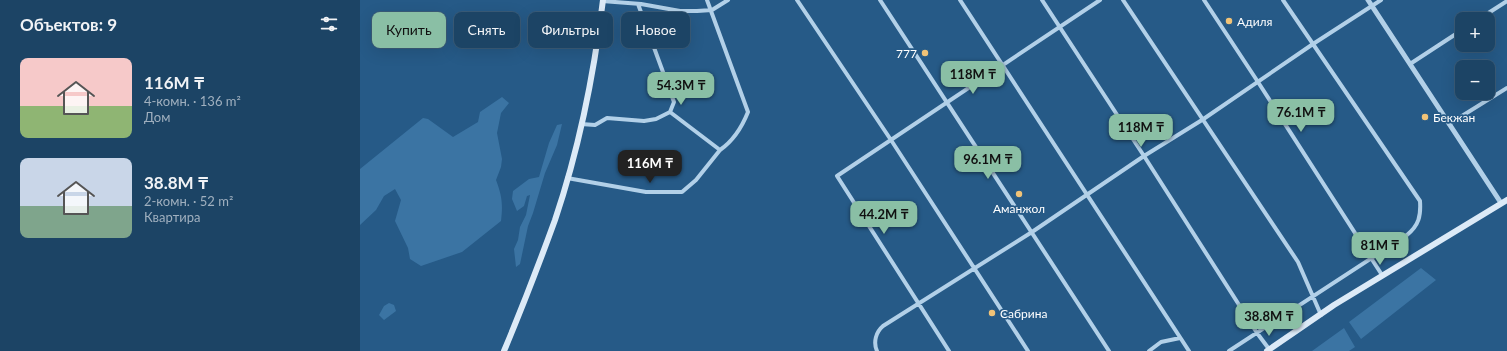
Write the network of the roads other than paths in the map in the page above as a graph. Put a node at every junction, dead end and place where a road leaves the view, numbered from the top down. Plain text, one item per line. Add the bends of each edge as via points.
1 (707, 0) edge
2 (728, 0) edge
3 (797, 0) edge
4 (880, 0) edge
5 (960, 0) edge
6 (1042, 0) edge
7 (1100, 0) edge
8 (1123, 0) edge
9 (1204, 0) edge
10 (1283, 0) edge
11 (1368, 0) edge
12 (1381, 0) edge
13 (603, 1) edge
14 (1507, 1) edge
15 (638, 4) junction
16 (1372, 6) junction
17 (712, 10) junction
18 (1490, 12) edge
19 (1059, 27) junction
20 (1455, 35) edge
21 (1313, 44) junction
22 (1410, 64) junction
23 (1003, 65) junction
24 (1258, 82) junction
25 (1507, 88) edge
26 (947, 102) junction
27 (670, 112) junction
28 (1202, 120) junction
29 (581, 124) junction
30 (1449, 124) junction
31 (891, 140) junction
32 (720, 150) junction
33 (1144, 156) junction
34 (567, 178) junction
35 (1088, 194) junction
36 (1504, 201) edge
37 (1032, 232) junction
38 (1372, 259) junction
39 (974, 268) junction
40 (1382, 275) junction
41 (1313, 296) junction
42 (918, 303) junction
43 (1321, 315) junction
44 (1257, 333) junction
45 (1180, 338) junction
46 (1268, 350) edge
47 (504, 351) edge
48 (877, 351) edge
49 (949, 351) edge
50 (1028, 351) edge
51 (1109, 351) edge
52 (1149, 351) edge
53 (1189, 351) edge
54 (1229, 351) edge

1 - 17 street
2 - 17 street
3 - 31 street
4 - 26 street
5 - 23 street
6 - 19 street
7 - 19 street
8 - 28 street
9 - 24 street
10 - 21 street
11 - 16 street
12 - 16 street
13 - 15 street
13 - 29 main road via 599,35
14 - 18 street
15 - 17 street via 680,11
15 - 27 street via 674,102
16 - 21 street
16 - 22 street
17 - 32 street via 748,112 729,144
19 - 23 street
19 - 33 street
20 - 22 street
21 - 24 street
21 - 38 street via 1420,201 1421,212 1415,228
22 - 30 street
23 - 26 street
23 - 35 street
24 - 28 street
24 - 38 street
25 - 30 street
26 - 31 street
26 - 37 street
27 - 29 street via 656,119 644,121 607,118 595,125
27 - 32 street
28 - 33 street
28 - 41 street via 1298,262
29 - 34 main road
30 - 36 street
31 - 39 street
31 - 42 street via 837,176
32 - 34 street via 696,180 682,192 646,192
33 - 35 street
33 - 44 street
34 - 47 main road via 555,219
35 - 37 street
35 - 45 street
36 - 40 main road
37 - 39 street
37 - 51 street
38 - 40 street
38 - 41 street
39 - 42 street
39 - 50 street
40 - 43 main road
41 - 43 street
41 - 44 street
42 - 48 street via 878,330 875,338
42 - 49 street
43 - 46 main road
44 - 46 street
44 - 54 street
45 - 52 street via 1161,342
45 - 53 street

